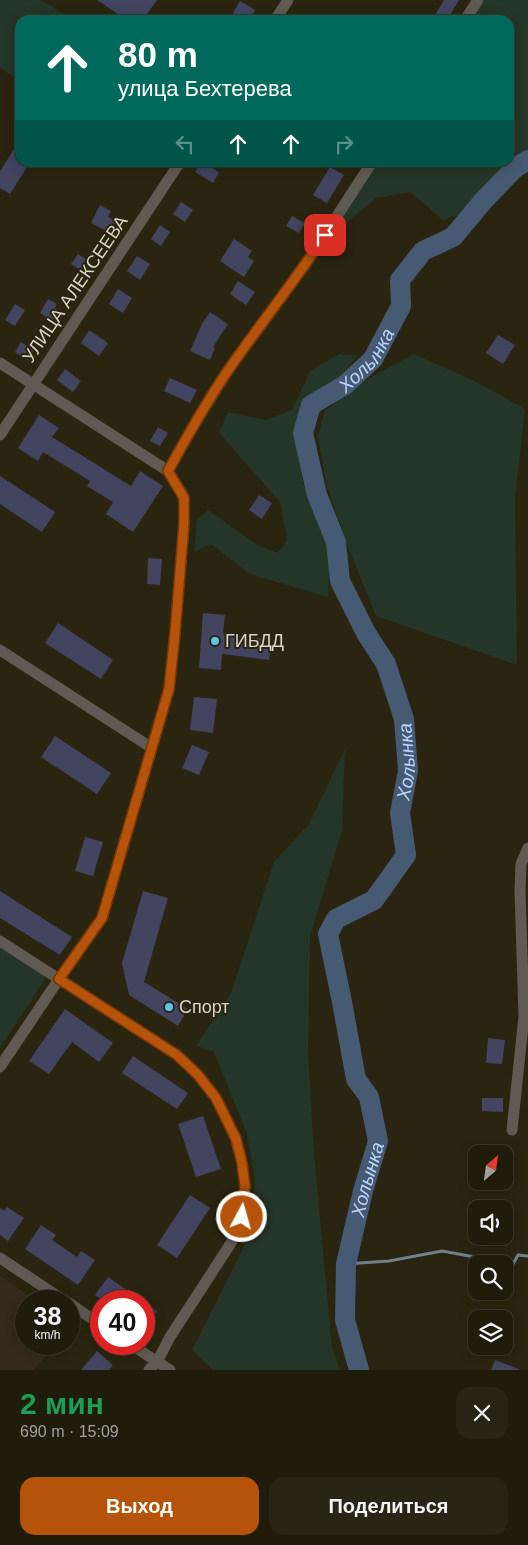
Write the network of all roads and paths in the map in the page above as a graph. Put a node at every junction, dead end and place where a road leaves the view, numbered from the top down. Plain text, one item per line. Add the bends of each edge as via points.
1 (288, 0) edge
2 (478, 0) edge
3 (278, 15) edge
4 (468, 15) edge
5 (177, 167) edge
6 (369, 167) edge
7 (0, 363) edge
8 (32, 385) junction
9 (0, 435) edge
10 (168, 471) junction
11 (0, 650) edge
12 (152, 748) junction
13 (528, 848) edge
14 (0, 941) edge
15 (59, 979) junction
16 (526, 1017) edge
17 (0, 1067) edge
18 (512, 1130) dead end
19 (0, 1258) edge
20 (49, 1290) edge
21 (142, 1355) edge
22 (153, 1366) edge
23 (170, 1370) edge

1 - 3 street
2 - 4 street
5 - 8 street, УЛИЦА АЛЕКСЕЕВА
6 - 10 street via 306,264 229,369
7 - 8 street
8 - 9 street, УЛИЦА АЛЕКСЕЕВА
8 - 10 street
10 - 12 street via 184,498 184,524 169,689
11 - 12 street
12 - 15 street via 102,918
13 - 16 street via 521,864 520,891
14 - 15 street
15 - 17 street
15 - 22 street via 177,1055 198,1075 216,1098 236,1139 242,1163 245,1186 242,1217 231,1243
16 - 18 street
19 - 20 street
21 - 22 street
22 - 23 street

